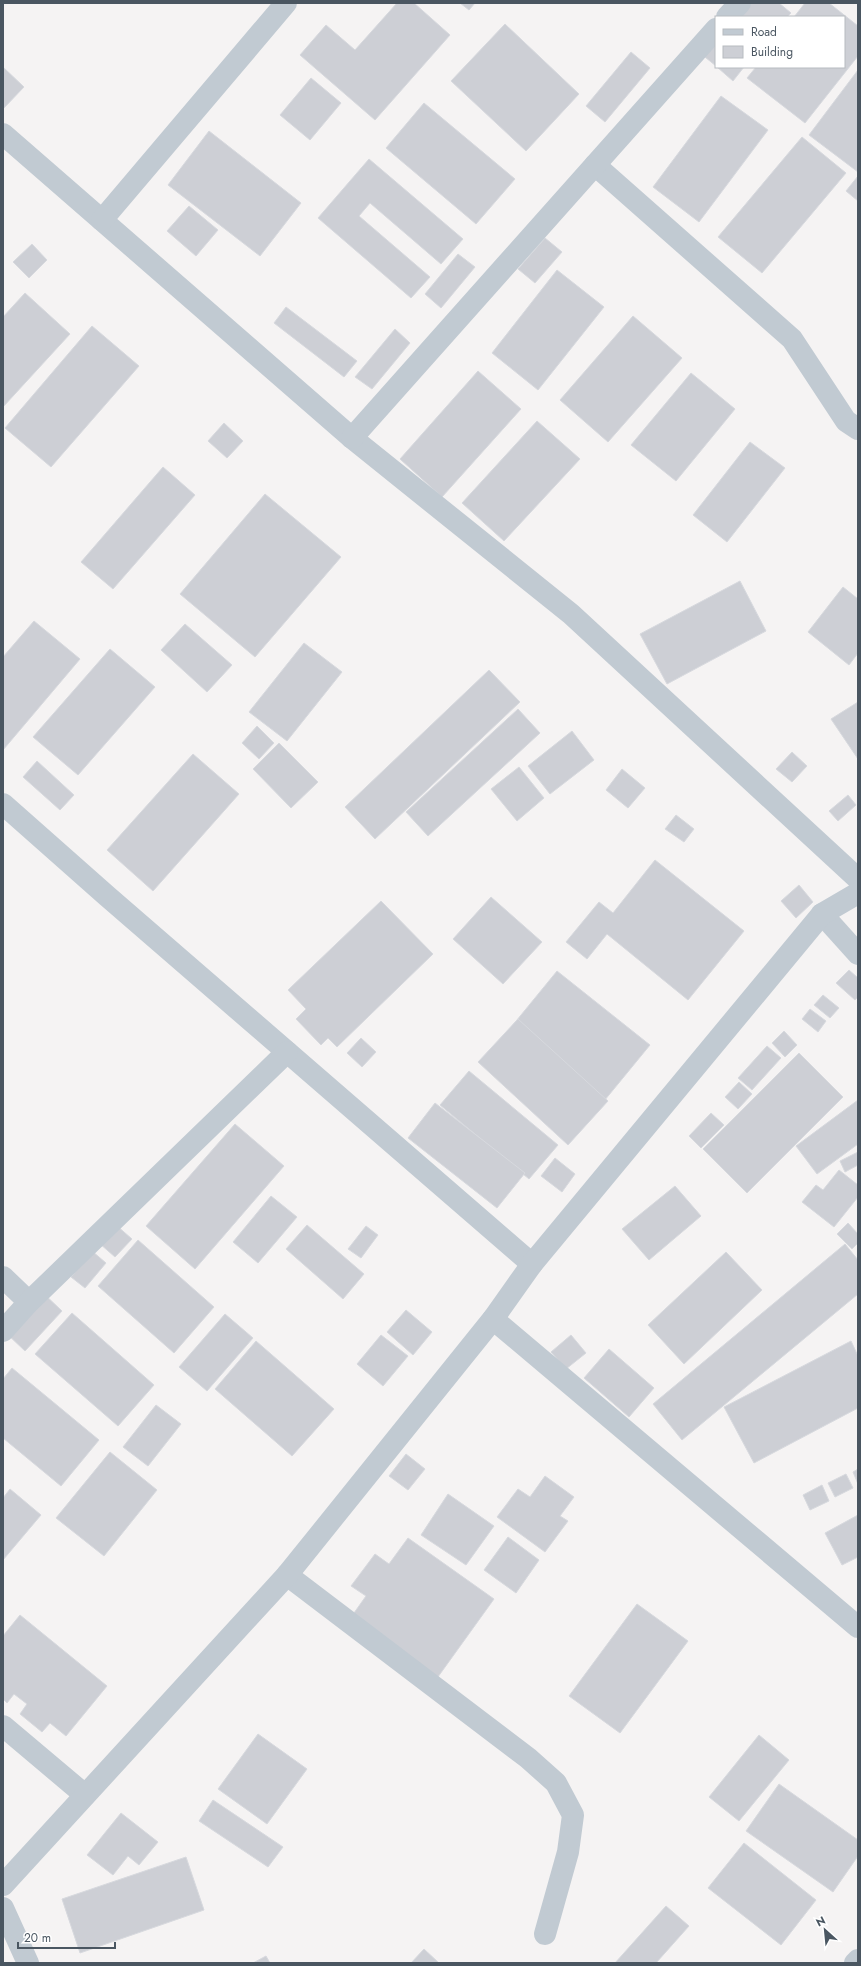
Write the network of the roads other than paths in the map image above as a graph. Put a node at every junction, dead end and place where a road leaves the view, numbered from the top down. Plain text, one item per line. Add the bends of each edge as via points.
1 (286, 3) edge
2 (740, 3) edge
3 (728, 16) edge
4 (715, 30) edge
5 (3, 134) edge
6 (595, 165) junction
7 (102, 220) junction
8 (858, 429) edge
9 (352, 438) junction
10 (3, 804) edge
11 (858, 879) edge
12 (858, 893) edge
13 (822, 914) junction
14 (858, 954) edge
15 (287, 1052) junction
16 (532, 1264) junction
17 (3, 1277) edge
18 (28, 1302) junction
19 (493, 1319) junction
20 (3, 1331) edge
21 (287, 1575) junction
22 (858, 1627) edge
23 (3, 1726) edge
24 (85, 1795) junction
25 (3, 1885) edge
26 (3, 1908) edge
27 (545, 1934) dead end
28 (858, 1960) edge
29 (28, 1963) edge
30 (855, 1963) edge

1 - 7 street
2 - 3 street
4 - 6 street
5 - 7 street
6 - 8 street via 792,338 846,420
6 - 9 street
7 - 9 street
9 - 11 street via 571,614
10 - 15 street
12 - 13 street
13 - 14 street
13 - 16 street
15 - 16 street
15 - 18 street
16 - 19 street
17 - 18 street
18 - 20 street
19 - 21 street
19 - 22 street
21 - 24 street
21 - 27 street via 528,1758 556,1783 573,1815 568,1852
23 - 24 street
24 - 25 street
26 - 29 street
28 - 30 street

